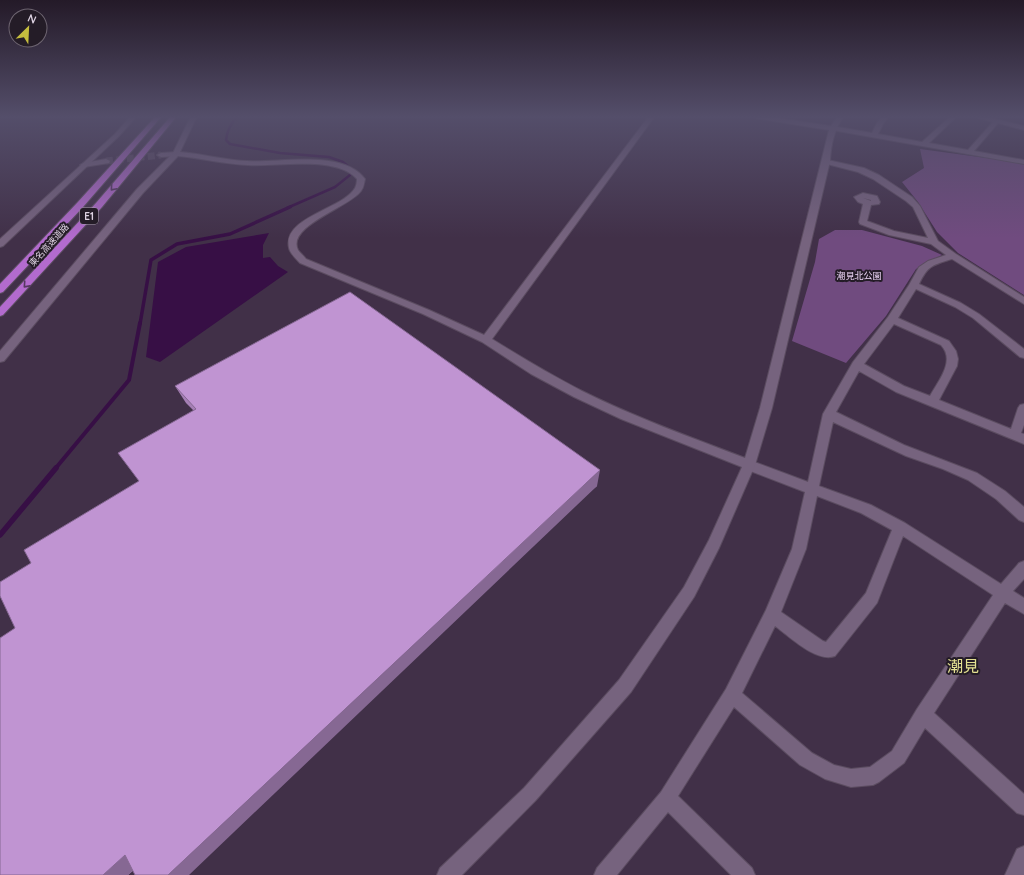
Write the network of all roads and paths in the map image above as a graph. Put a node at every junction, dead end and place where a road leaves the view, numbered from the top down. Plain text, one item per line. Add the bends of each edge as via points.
1 (93, 157) tunnel mouth
2 (123, 157) edge
3 (139, 157) edge
4 (173, 157) edge
5 (214, 157) edge
6 (622, 157) edge
7 (826, 157) edge
8 (988, 157) edge
9 (106, 160) tunnel mouth
10 (826, 161) junction
11 (1024, 162) edge
12 (84, 165) junction
13 (880, 179) junction
14 (934, 242) junction
15 (0, 244) edge
16 (953, 256) junction
17 (914, 285) junction
18 (0, 290) edge
19 (1024, 300) edge
20 (0, 313) edge
21 (892, 319) junction
22 (486, 340) junction
23 (1024, 354) edge
24 (0, 358) edge
25 (857, 365) junction
26 (933, 401) junction
27 (1024, 408) edge
28 (830, 414) junction
29 (1020, 436) edge
30 (749, 465) junction
31 (813, 488) junction
32 (1024, 516) edge
33 (900, 527) junction
34 (1024, 568) edge
35 (1003, 592) junction
36 (1024, 607) edge
37 (772, 615) junction
38 (732, 695) junction
39 (923, 715) junction
40 (667, 798) junction
41 (1024, 806) edge
42 (1024, 856) edge
43 (447, 875) edge
44 (604, 875) edge
45 (745, 875) edge
46 (1015, 875) edge

1 - 12 street
2 - 18 highway, 東名高速道路 / E1
3 -> 20 highway, 東名高速道路 / E1
4 - 24 street via 140,191
5 - 22 street via 245,162 328,164 353,171 361,179 357,192 300,228 292,243 297,256 312,265
6 - 22 street
7 - 10 street
8 - 11 street
9 - 12 street
10 - 13 street via 861,170
10 - 30 street via 766,408
12 - 15 street
13 - 14 street via 916,206
13 - 14 street via 869,193 863,222 892,233
14 - 16 street
16 - 17 street via 931,263 922,269
16 - 19 street
17 - 21 street
17 - 23 street via 976,316
21 - 25 street
21 - 26 street via 945,343 952,349 952,366
22 - 30 street via 578,394 657,430
25 - 26 street via 900,389
25 - 28 street
26 - 29 street
27 - 29 street
28 - 31 street
28 - 32 street via 870,436 912,454 955,468 1012,503
30 - 31 street
30 - 43 street via 714,544 689,592 625,686 530,794
31 - 33 street via 866,509
31 - 37 street via 798,548
33 - 35 street
33 - 37 street via 872,598 829,650 820,649
34 - 35 street
35 - 36 street
35 - 39 street
37 - 38 street
38 - 39 street via 806,759 831,773 851,778 872,776 898,757
38 - 40 street
39 - 41 street
40 - 44 street
40 - 45 street
42 - 46 street

